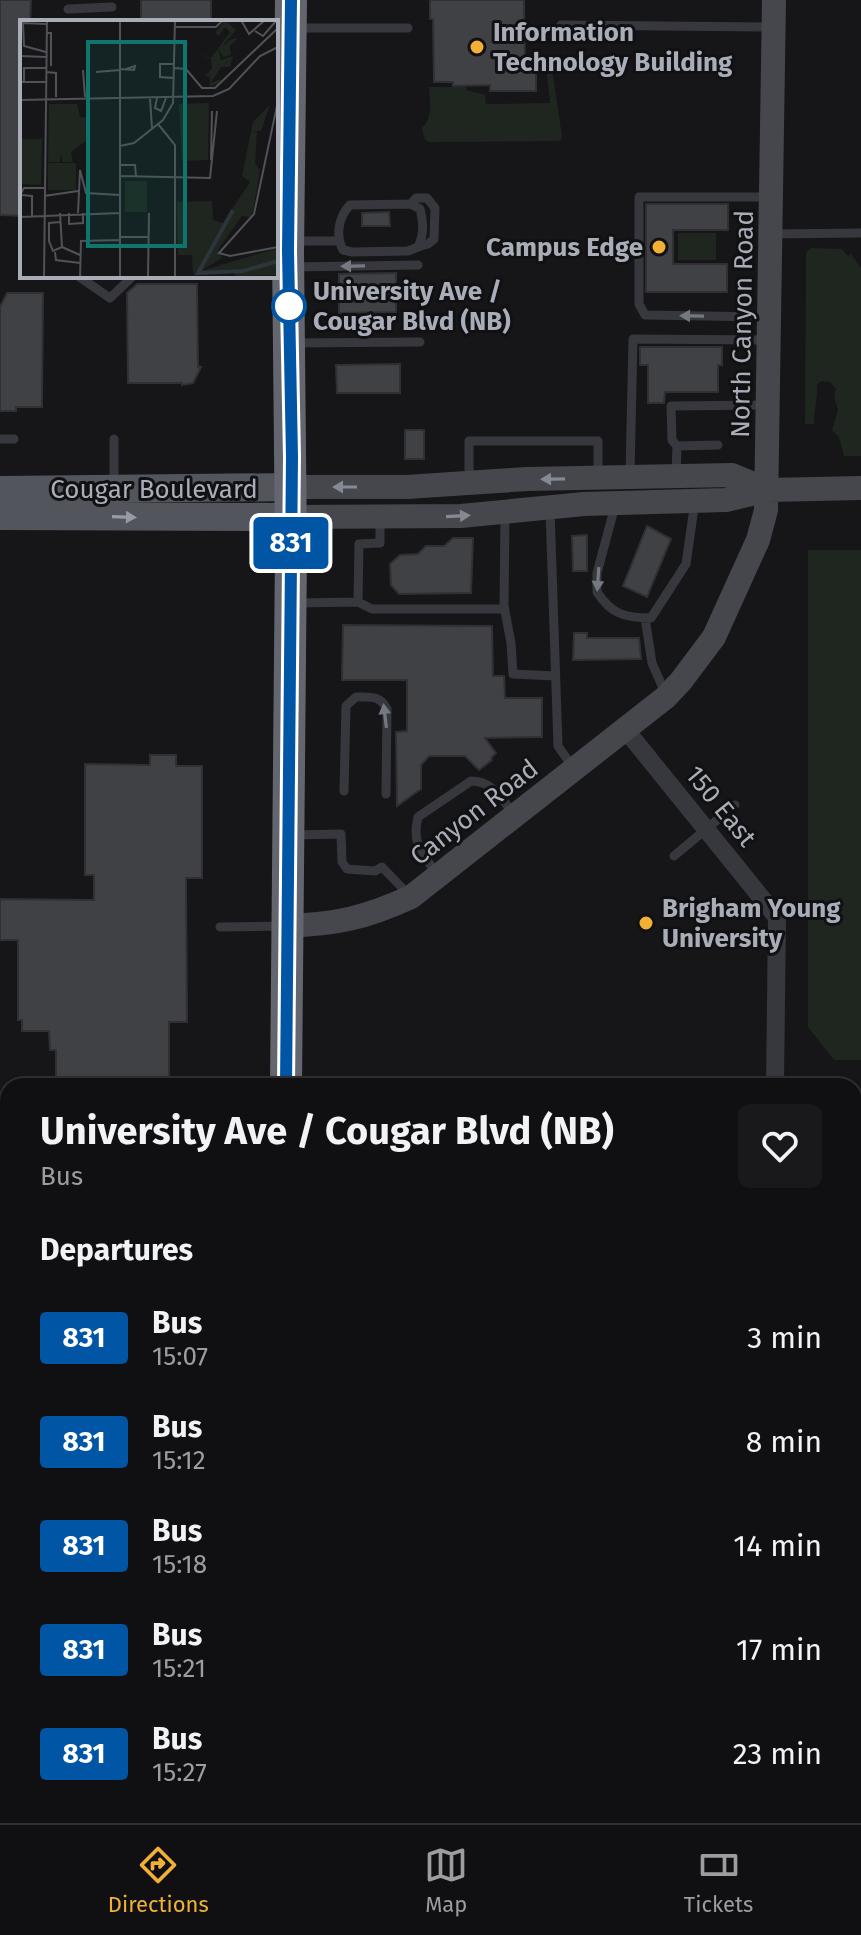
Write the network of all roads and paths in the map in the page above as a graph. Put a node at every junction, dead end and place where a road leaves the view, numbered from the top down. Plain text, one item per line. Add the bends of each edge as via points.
1 (774, 0) edge
2 (112, 7) dead end
3 (68, 9) dead end
4 (291, 14) edge
5 (561, 25) dead end
6 (773, 27) junction
7 (408, 28) dead end
8 (284, 138) edge
9 (771, 197) junction
10 (861, 233) edge
11 (771, 234) junction
12 (338, 241) junction
13 (285, 253) edge
14 (418, 265) dead end
15 (81, 278) edge
16 (131, 278) edge
17 (770, 328) junction
18 (420, 342) dead end
19 (290, 343) junction
20 (769, 405) junction
21 (0, 439) edge
22 (14, 439) dead end
23 (114, 439) dead end
24 (718, 445) dead end
25 (677, 446) junction
26 (676, 475) junction
27 (598, 477) junction
28 (630, 477) junction
29 (460, 483) junction
30 (861, 488) edge
31 (0, 490) edge
32 (114, 490) junction
33 (768, 490) junction
34 (695, 501) junction
35 (292, 502) junction
36 (615, 503) junction
37 (559, 506) junction
38 (505, 512) junction
39 (0, 516) edge
40 (380, 516) junction
41 (358, 602) junction
42 (291, 603) junction
43 (505, 609) junction
44 (645, 618) junction
45 (714, 637) joint
46 (555, 676) junction
47 (666, 697) junction
48 (625, 729) junction
49 (574, 769) junction
50 (344, 791) dead end
51 (386, 794) dead end
52 (735, 805) dead end
53 (515, 815) junction
54 (707, 830) junction
55 (288, 835) junction
56 (674, 856) dead end
57 (438, 876) junction
58 (411, 897) junction
59 (287, 926) junction
60 (220, 927) dead end
61 (286, 1078) edge
62 (775, 1078) edge

1 - 6 main road, North Canyon Road
2 - 3 lane
4 - 7 lane
4 - 8 highway
5 - 6 lane
6 - 9 main road, North Canyon Road
8 - 13 highway
9 - 11 main road, North Canyon Road
17 -> 9 lane via 645,315 639,304 639,197
10 - 11 lane
11 - 17 main road, North Canyon Road
12 - 12 lane via 341,216 350,205 411,204 427,198 435,208 434,239 408,251 352,252
12 - 13 lane
14 -> 13 lane
13 - 19 highway
15 - 16 lane via 110,298
17 - 20 main road, North Canyon Road
17 - 28 lane via 633,339
18 - 19 lane
19 - 35 highway
20 - 25 lane via 671,406 672,440
20 - 33 main road, North Canyon Road
21 - 22 lane
23 - 32 lane
24 - 25 lane
25 - 26 lane
26 - 28 main road, Cougar Boulevard
26 - 33 main road, Cougar Boulevard via 732,475
27 - 28 main road, Cougar Boulevard
27 -> 29 main road, Cougar Boulevard
27 - 29 lane via 598,441 469,441
29 -> 35 main road, Cougar Boulevard
30 - 33 main road
31 - 32 main road, Cougar Boulevard
32 - 35 main road, Cougar Boulevard
33 - 34 main road, Cougar Boulevard
33 - 45 main road, North Canyon Road via 758,540
34 - 36 main road, Cougar Boulevard
34 - 44 lane via 686,564 651,618
39 -> 35 main road, Cougar Boulevard via 132,517
35 - 40 main road, Cougar Boulevard
35 - 42 highway
36 - 37 main road, Cougar Boulevard
36 -> 44 lane via 597,592 614,613
37 - 38 main road, Cougar Boulevard
37 - 46 lane
40 -> 38 main road, Cougar Boulevard
38 - 43 lane
40 - 41 lane via 380,543 359,544
41 - 42 lane
41 - 43 lane via 372,609
42 - 55 highway
43 - 46 lane via 513,674
44 - 47 lane via 652,663
45 - 47 main road, Canyon Road
46 - 49 lane via 558,746
47 - 48 main road, Canyon Road
48 - 49 main road, Canyon Road
48 - 54 street, 150 East
49 - 53 main road, Canyon Road
51 -> 50 lane via 387,709 377,698 356,697 346,706
52 - 54 lane
53 - 57 main road, Canyon Road
53 - 57 lane via 493,787 471,781 418,817 417,845
54 - 56 lane
54 - 62 street, 150 East via 777,917
55 - 58 lane via 341,834 347,869 382,867
55 - 59 highway
57 - 58 main road, Canyon Road
58 - 59 main road, Canyon Road via 374,914
59 - 60 lane, Canyon Road
59 - 61 highway

